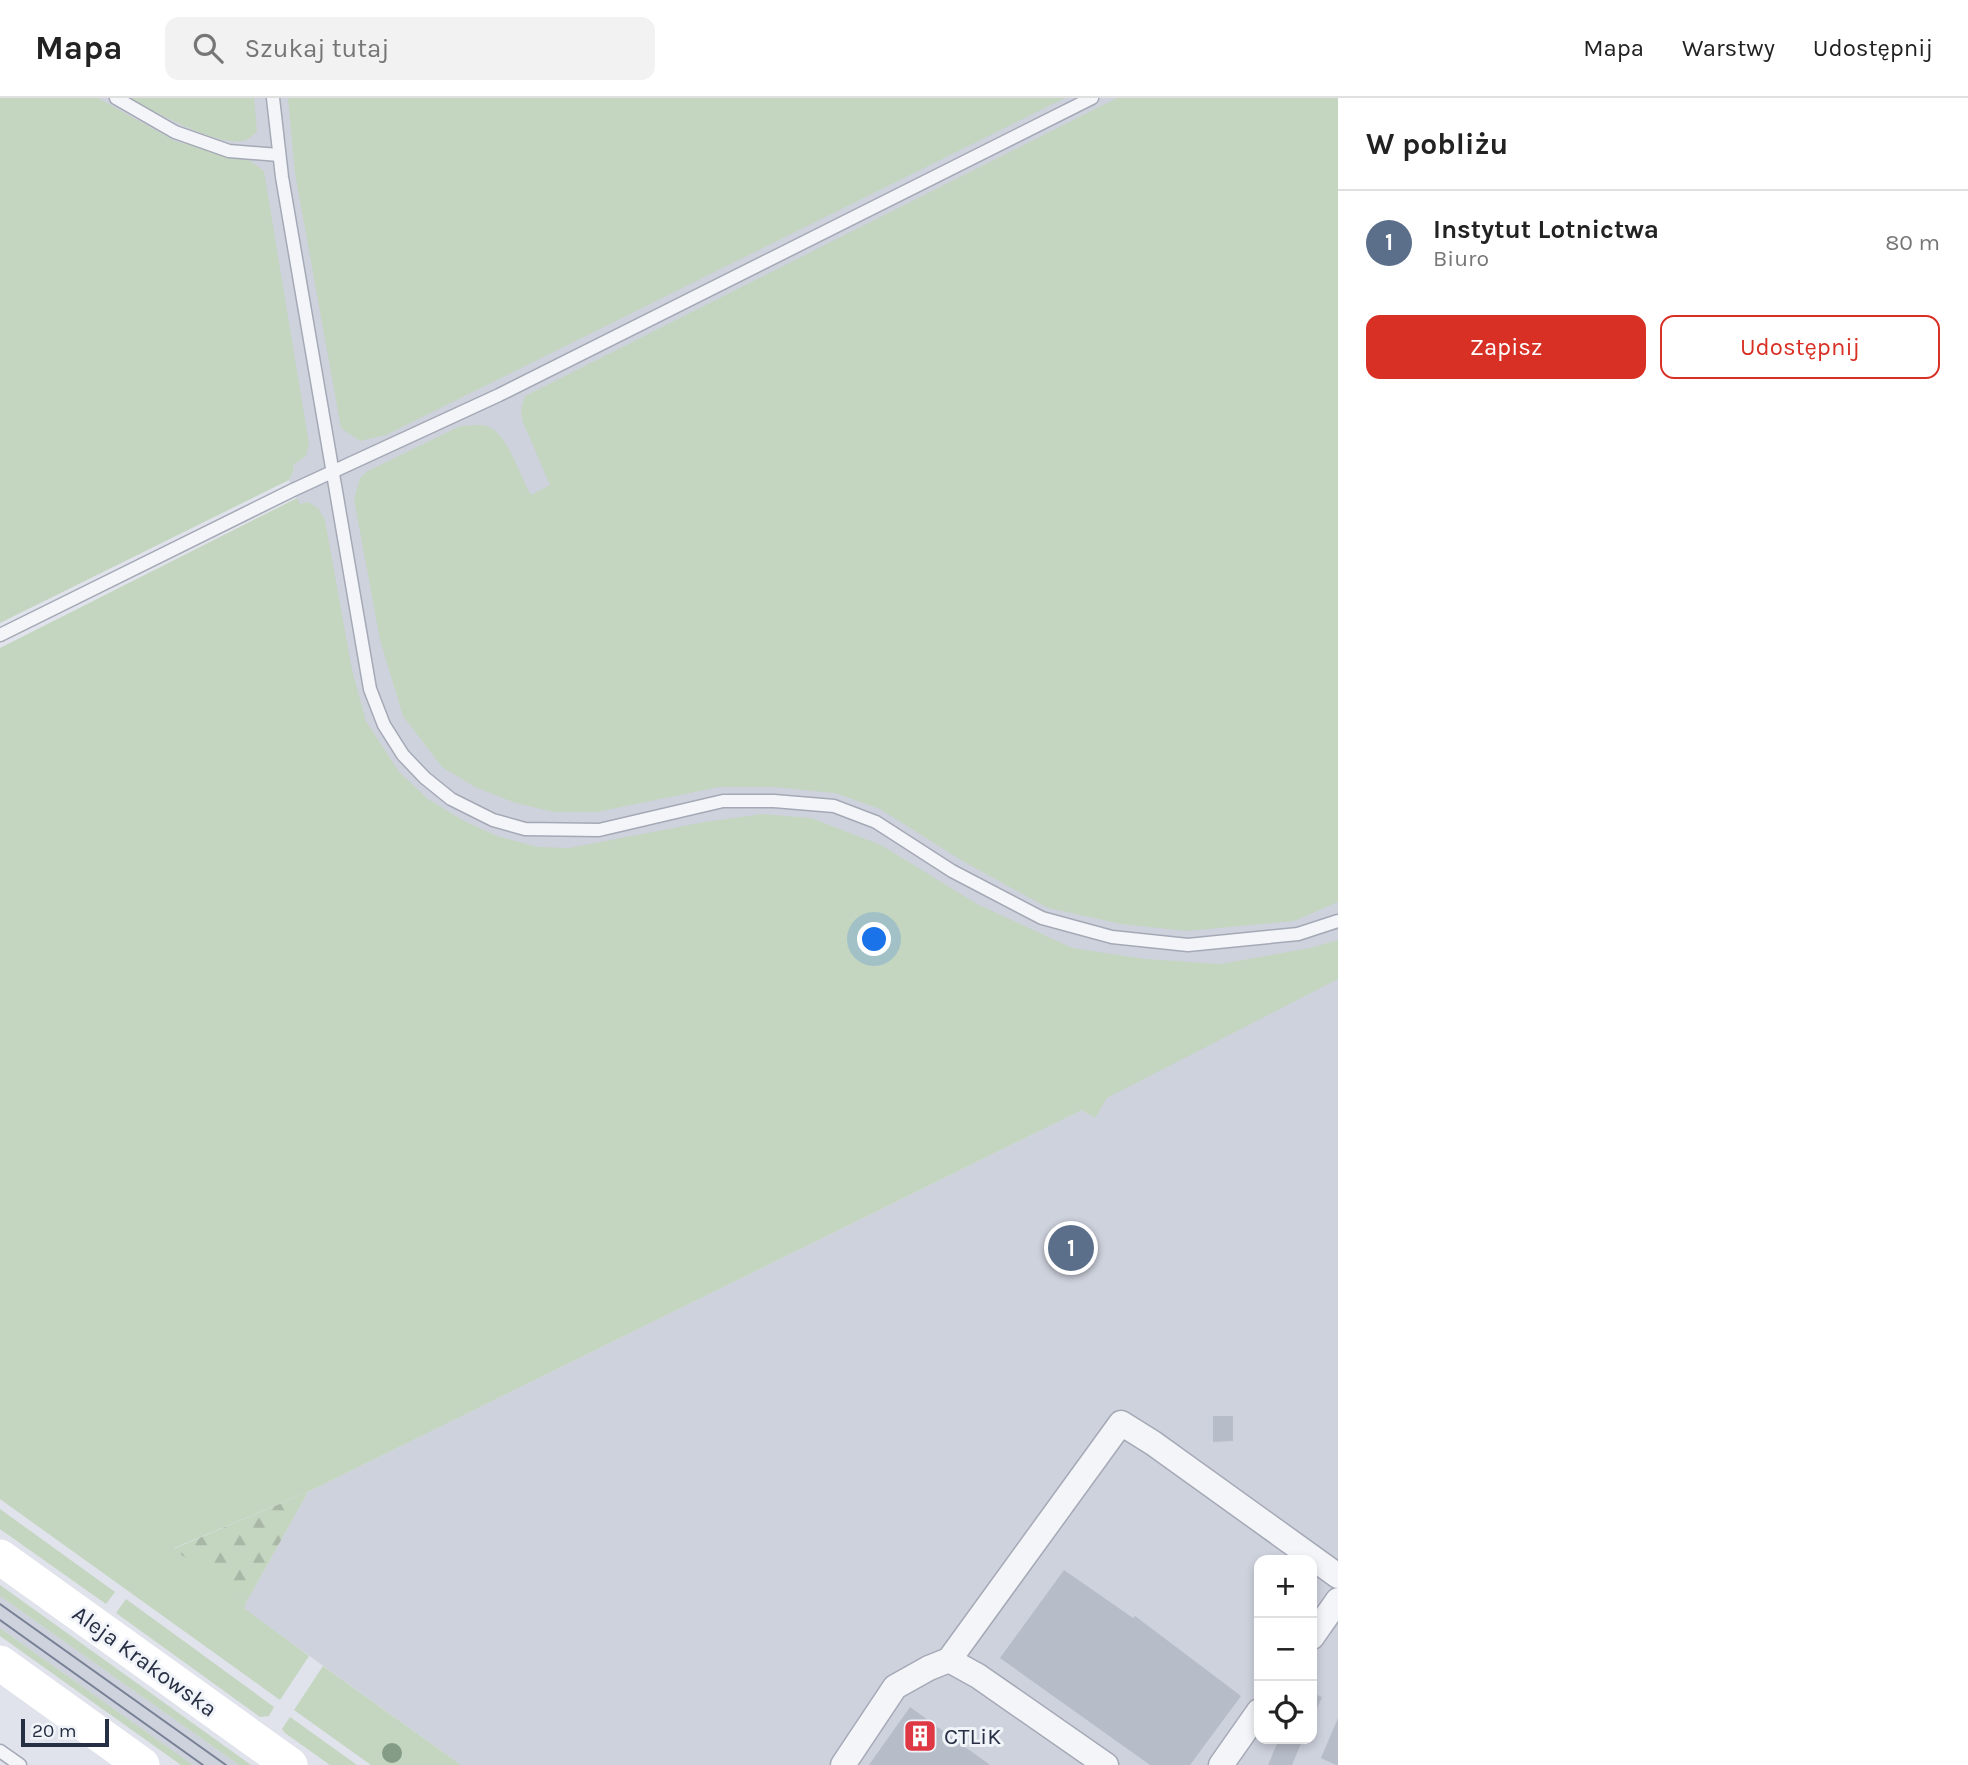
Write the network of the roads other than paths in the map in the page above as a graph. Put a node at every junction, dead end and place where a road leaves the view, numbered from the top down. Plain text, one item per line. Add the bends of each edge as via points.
1 (116, 98) edge
2 (273, 98) edge
3 (1092, 98) edge
4 (279, 155) junction
5 (333, 471) junction
6 (0, 635) edge
7 (1338, 921) edge
8 (0, 1557) edge
9 (1338, 1576) edge
10 (1338, 1600) edge
11 (1317, 1630) edge
12 (949, 1660) junction
13 (0, 1663) edge
14 (1254, 1718) edge
15 (0, 1751) edge
16 (20, 1765) edge
17 (142, 1765) edge
18 (290, 1765) edge
19 (843, 1765) edge
20 (1105, 1765) edge
21 (1220, 1765) edge

1 - 4 lane via 175,132 229,151
2 - 4 lane
3 - 5 lane via 499,395
4 - 5 lane
5 - 6 lane
5 - 7 lane via 370,689 384,725 425,778 451,799 493,820 525,829 599,830 723,801 834,806 876,822 952,870 1042,918 1112,937 1188,945 1298,934
8 - 18 main road, Aleja Krakowska
9 - 12 street via 1121,1423
10 - 11 street
12 - 19 street via 895,1687
12 - 20 street
13 - 17 main road
14 - 21 street
15 - 16 lane

